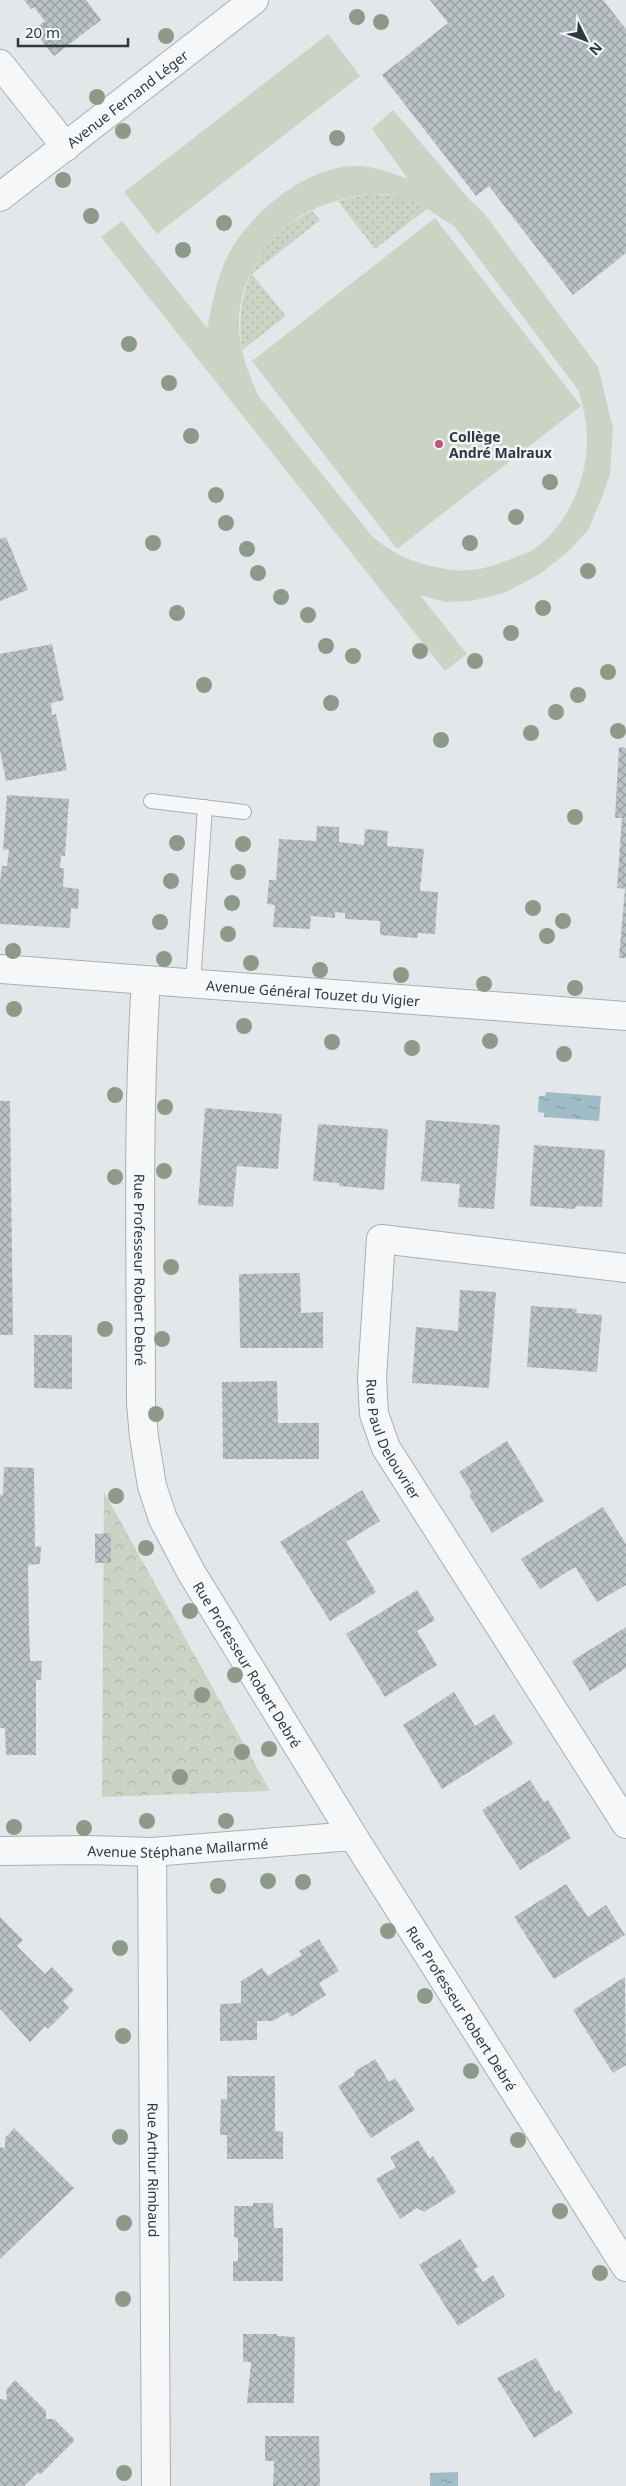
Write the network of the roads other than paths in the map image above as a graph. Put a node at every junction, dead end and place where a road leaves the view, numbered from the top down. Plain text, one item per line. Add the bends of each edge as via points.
1 (254, 0) edge
2 (0, 64) edge
3 (66, 147) junction
4 (0, 197) edge
5 (151, 801) dead end
6 (206, 807) junction
7 (244, 812) dead end
8 (0, 969) edge
9 (146, 980) junction
10 (193, 984) junction
11 (626, 1016) edge
12 (626, 1268) edge
13 (626, 1824) edge
14 (353, 1836) junction
15 (0, 1851) edge
16 (152, 1852) junction
17 (626, 2267) edge
18 (156, 2486) edge

1 - 3 street, Avenue Fernand Léger
2 - 3 street
3 - 4 street, Avenue Fernand Léger
5 - 6 lane
6 - 7 lane
6 - 10 lane
8 - 9 street, Avenue Général Touzet du Vigier
9 - 10 street, Avenue Général Touzet du Vigier
9 - 14 street, Rue Professeur Robert Debré via 142,1033 141,1403 152,1486 163,1519 191,1572
10 - 11 street, Avenue Général Touzet du Vigier
12 - 13 street, Rue Paul Delouvrier via 381,1239 372,1378 374,1414 386,1448
14 - 16 street, Avenue Stéphane Mallarmé
14 - 17 street, Rue Professeur Robert Debré
15 - 16 street, Avenue Stéphane Mallarmé
16 - 18 street, Rue Arthur Rimbaud

